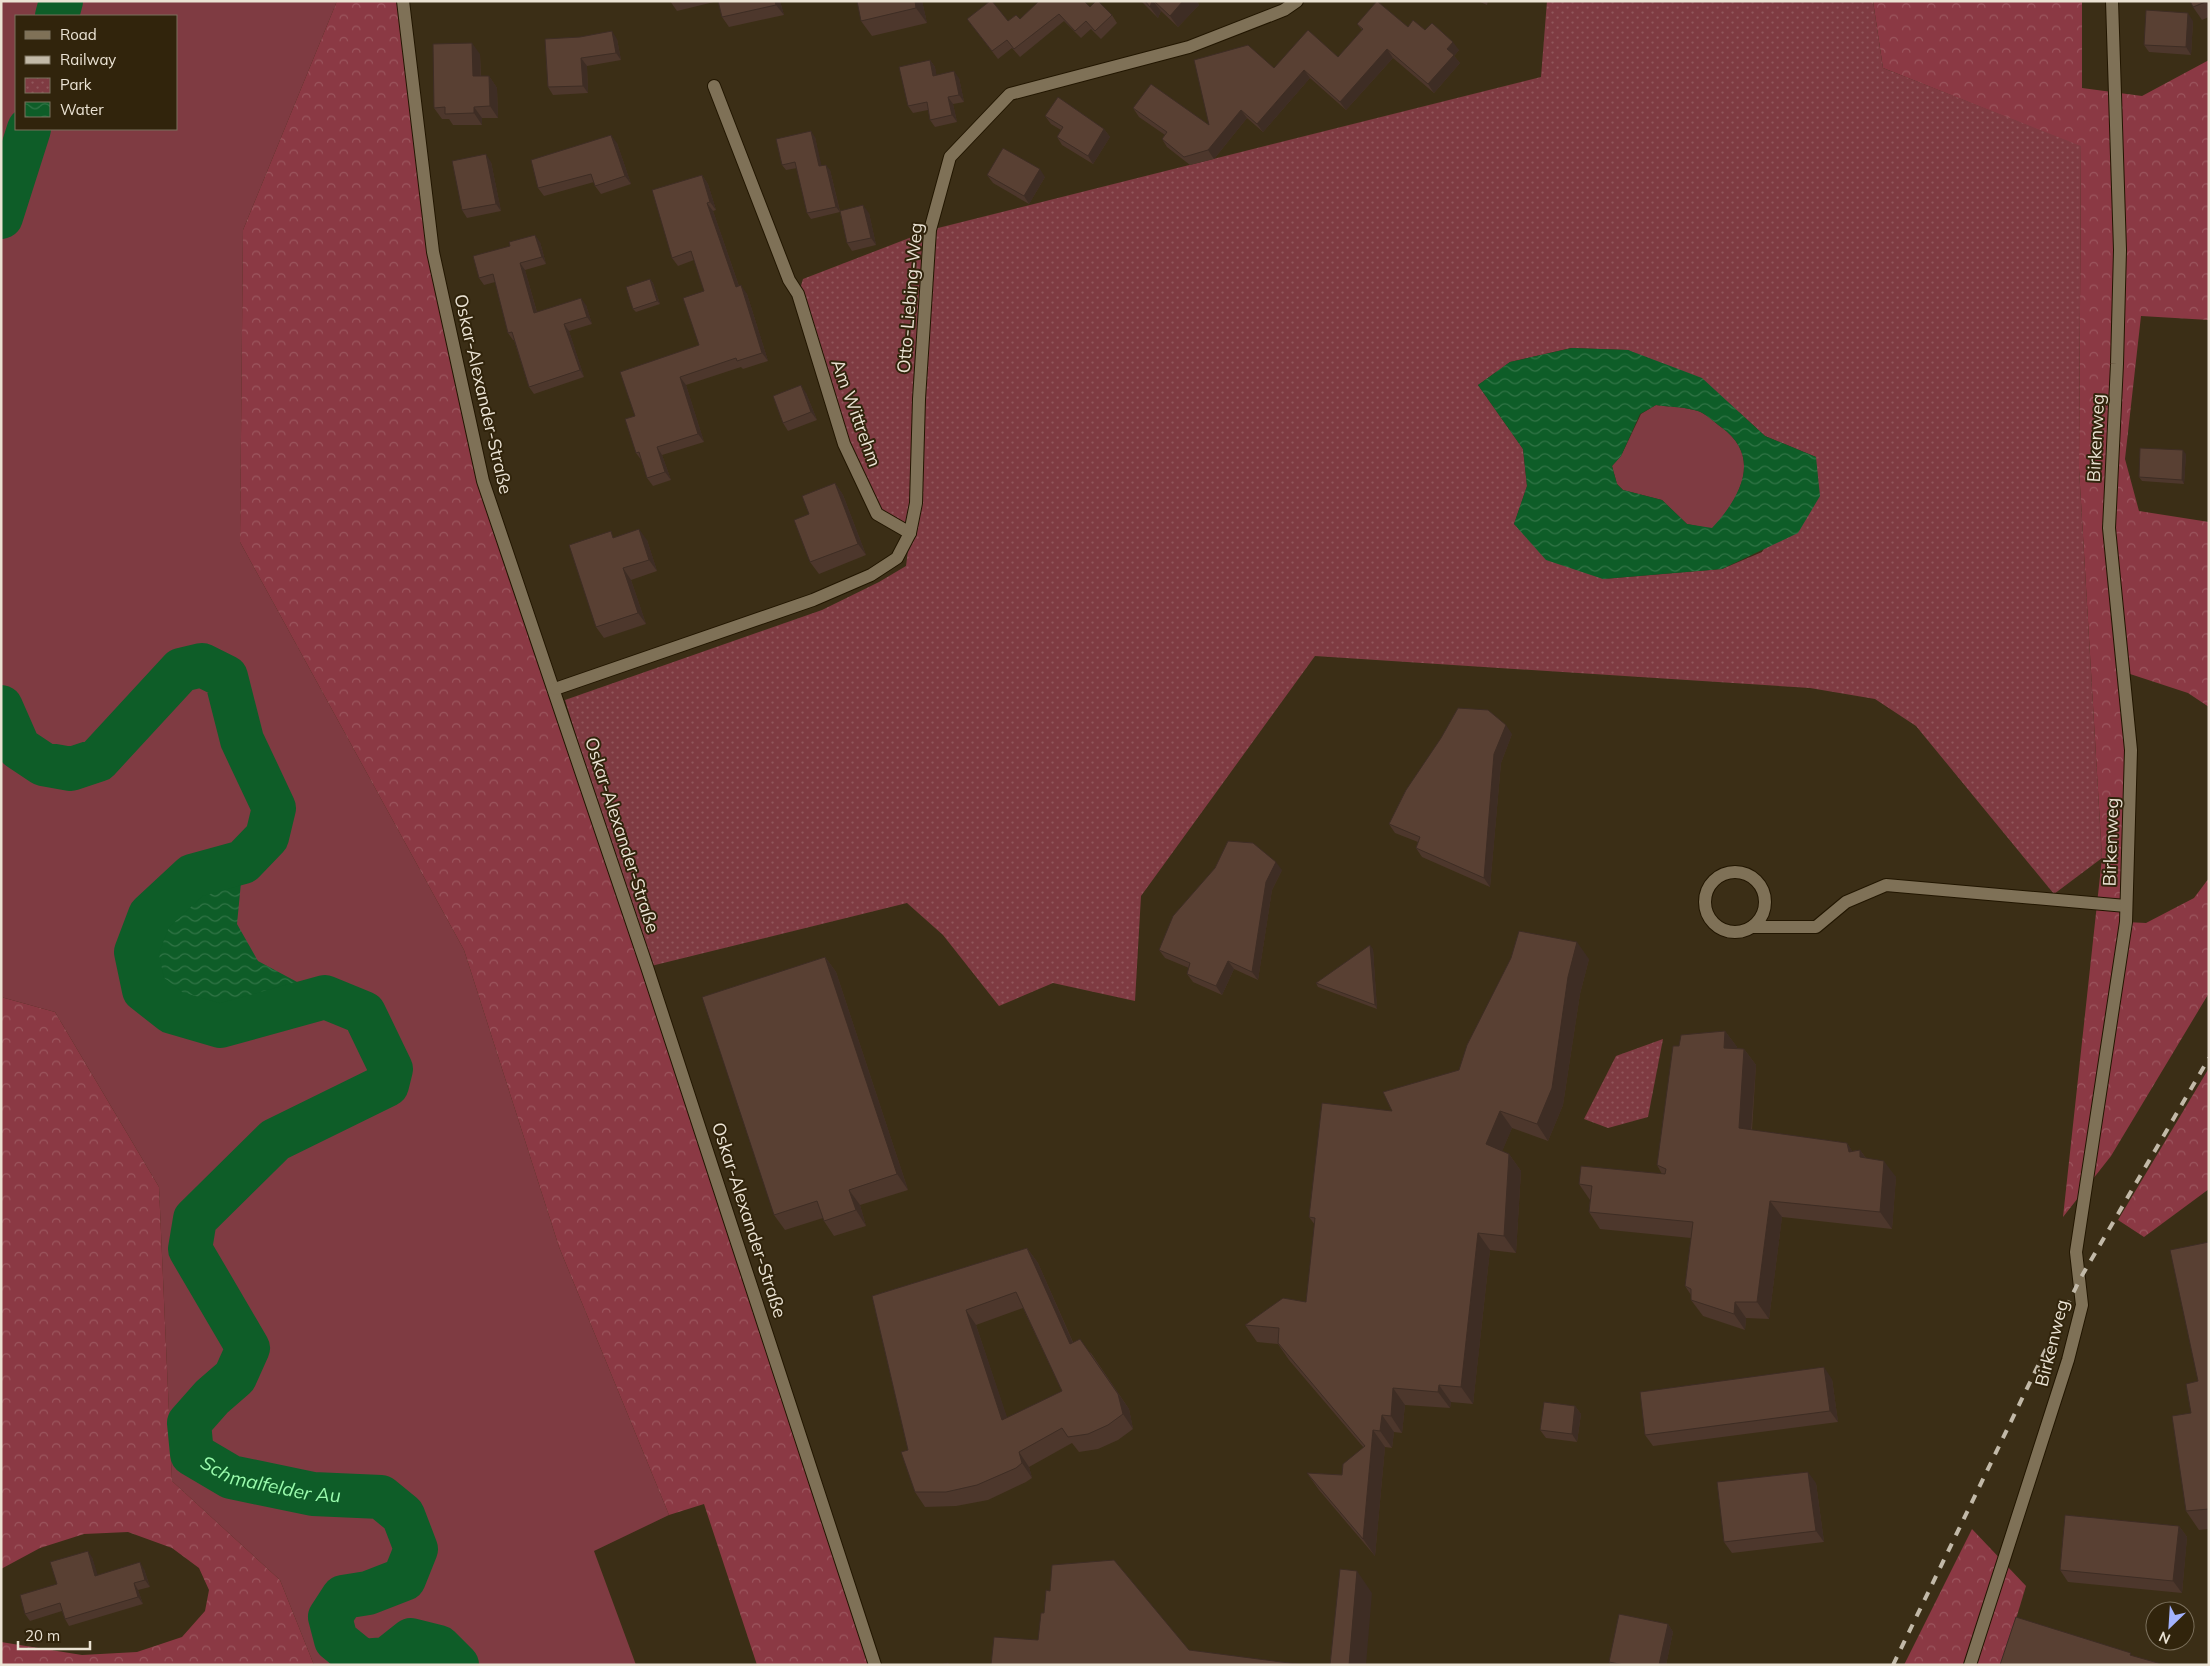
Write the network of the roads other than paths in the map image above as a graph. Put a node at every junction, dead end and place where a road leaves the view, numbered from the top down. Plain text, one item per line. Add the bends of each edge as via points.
1 (403, 1) edge
2 (1297, 1) edge
3 (2112, 1) edge
4 (714, 86) dead end
5 (910, 534) junction
6 (555, 689) junction
7 (2126, 906) junction
8 (1752, 926) junction
9 (875, 1665) edge
10 (1970, 1665) edge

1 - 6 street, Oskar-Alexander-Straße via 433,252 481,472
2 - 5 street, Otto-Liebing-Weg via 1284,10 1189,47 1010,94 950,157 930,230 916,503
3 - 7 street, Birkenweg via 2120,250 2109,528 2131,750
4 - 5 street, Am Wittrehm via 789,280 798,294 844,444 876,514
5 - 6 street via 898,558 871,575 813,600
6 - 9 street, Oskar-Alexander-Straße
7 - 8 street via 1886,886 1846,902 1816,927
7 - 10 street, Birkenweg via 2124,941 2076,1252 2082,1305 2066,1369
8 - 8 street via 1763,911 1764,892 1759,884 1744,873 1734,871 1716,878 1705,895 1708,915 1714,923 1732,932

